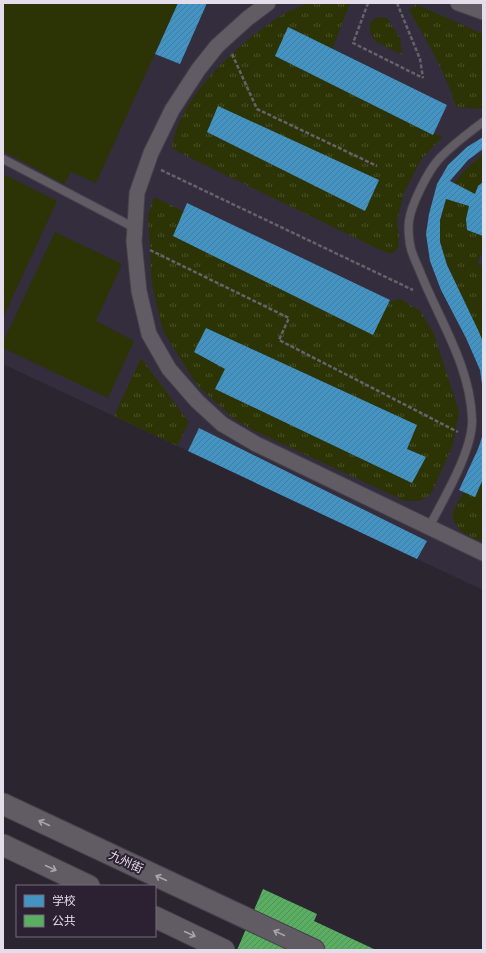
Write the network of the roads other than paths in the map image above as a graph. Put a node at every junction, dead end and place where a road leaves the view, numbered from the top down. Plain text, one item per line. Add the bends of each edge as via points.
1 (268, 3) edge
2 (458, 3) edge
3 (483, 12) edge
4 (483, 122) edge
5 (3, 159) edge
6 (135, 235) junction
7 (429, 527) junction
8 (483, 553) edge
9 (3, 804) edge
10 (3, 845) edge
11 (87, 885) edge
12 (156, 917) edge
13 (224, 950) edge
14 (314, 950) edge

1 - 6 street via 249,12 217,46 172,110 150,153 137,193
2 - 3 street
4 - 7 lane via 438,160 420,188 409,221 410,248 453,342 470,391 473,420 468,447
5 - 6 lane
6 - 7 street via 139,291 149,334 169,369 197,401 222,424 256,444
7 - 8 street
14 -> 9 main road, 九州街
10 -> 11 main road
12 -> 13 main road

